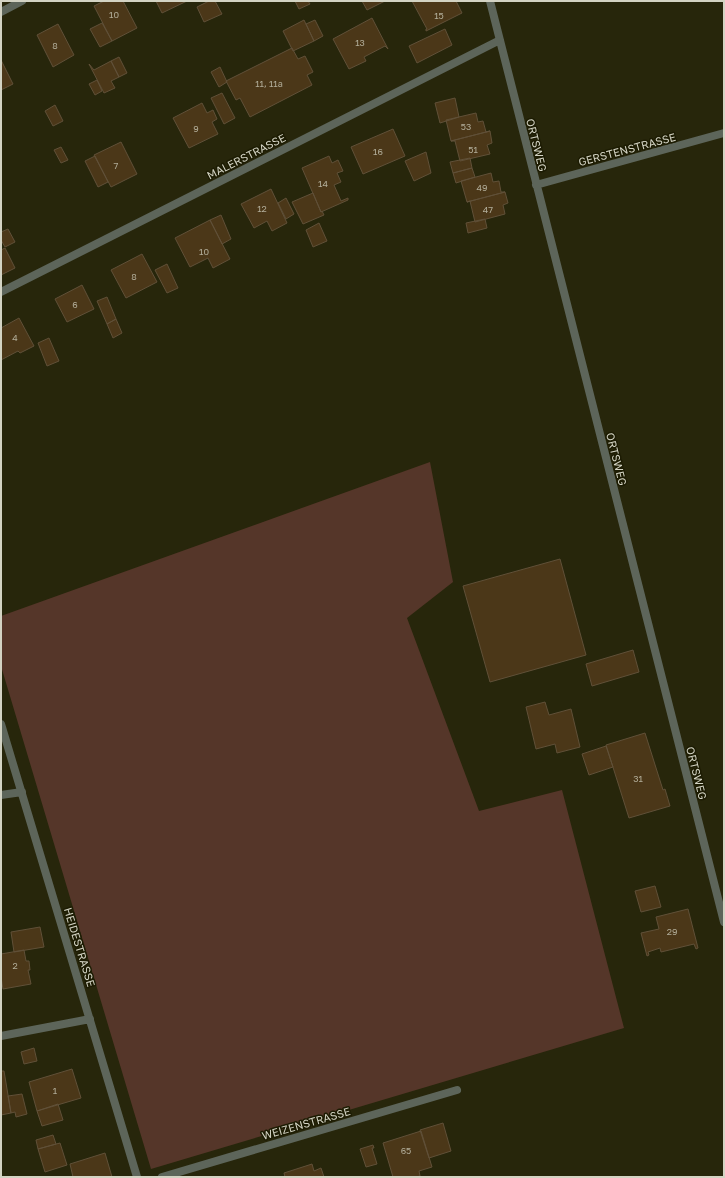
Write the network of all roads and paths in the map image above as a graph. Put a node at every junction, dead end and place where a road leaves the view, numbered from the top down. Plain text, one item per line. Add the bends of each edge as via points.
1 (22, 1) edge
2 (490, 1) edge
3 (1, 12) edge
4 (500, 40) junction
5 (724, 133) edge
6 (536, 185) junction
7 (1, 292) edge
8 (1, 724) edge
9 (22, 792) junction
10 (1, 795) edge
11 (724, 922) edge
12 (90, 1019) junction
13 (1, 1036) edge
14 (457, 1090) dead end
15 (137, 1177) edge
16 (162, 1177) edge

1 - 3 street
2 - 4 street, ORTSWEG
4 - 6 street, ORTSWEG
4 - 7 street, MALERSTRASSE
5 - 6 street, GERSTENSTRASSE
6 - 11 street, ORTSWEG
8 - 9 street, HEIDESTRASSE
9 - 10 street
9 - 12 street, HEIDESTRASSE
12 - 13 street
12 - 15 street, HEIDESTRASSE
14 - 16 street, WEIZENSTRASSE

